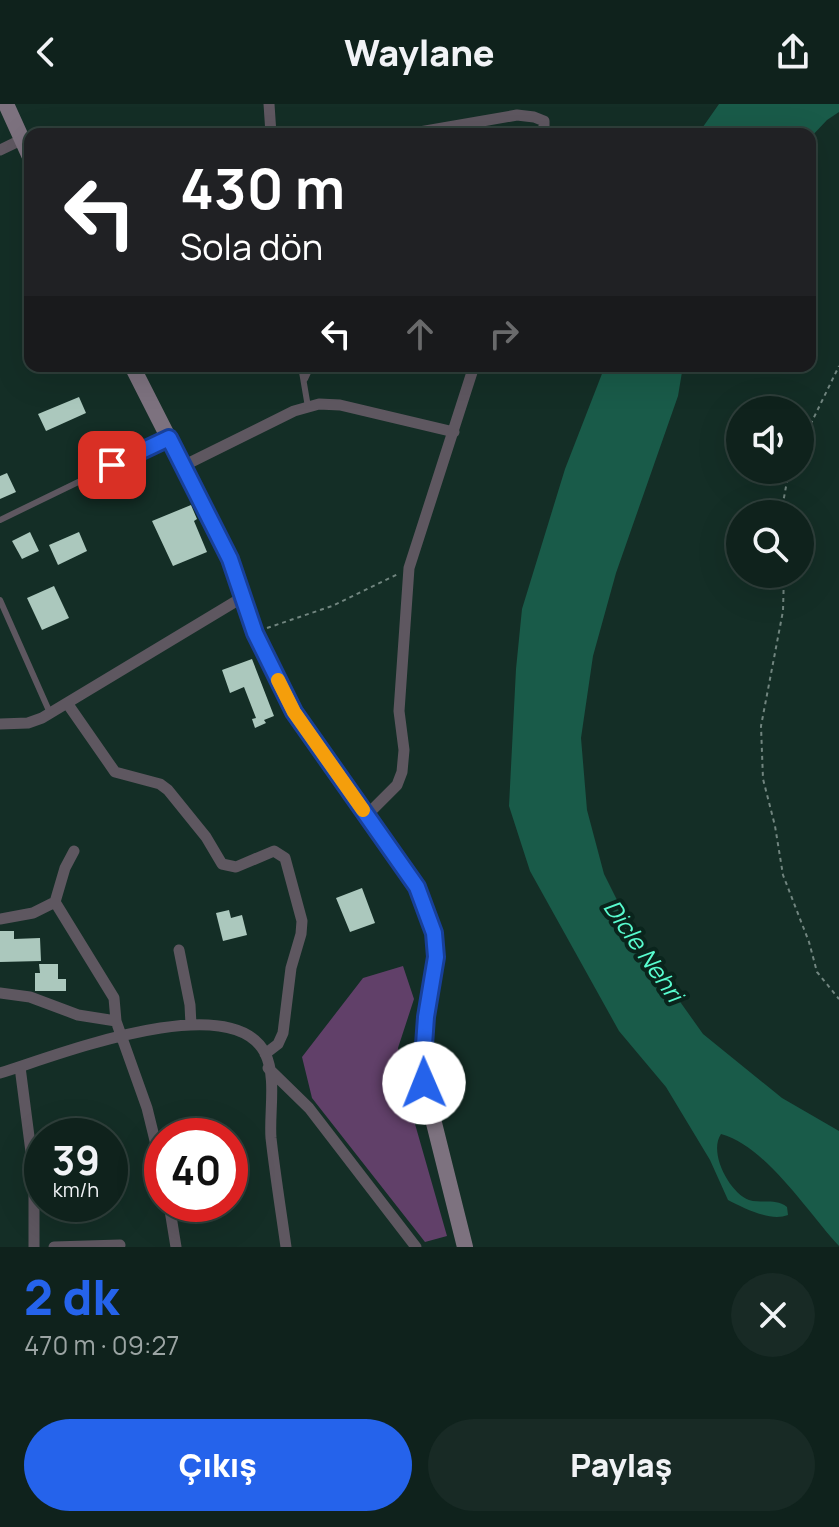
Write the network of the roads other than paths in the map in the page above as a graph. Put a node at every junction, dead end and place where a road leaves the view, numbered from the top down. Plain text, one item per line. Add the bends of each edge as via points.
1 (6, 104) edge
2 (269, 104) edge
3 (271, 128) edge
4 (442, 128) edge
5 (544, 128) edge
6 (23, 139) joint
7 (0, 150) edge
8 (135, 372) edge
9 (303, 372) edge
10 (308, 372) edge
11 (472, 372) edge
12 (305, 379) junction
13 (308, 407) junction
14 (454, 432) junction
15 (169, 438) junction
16 (183, 466) junction
17 (0, 520) edge
18 (243, 597) junction
19 (0, 600) edge
20 (67, 703) junction
21 (50, 713) junction
22 (0, 724) edge
23 (367, 815) junction
24 (74, 851) dead end
25 (55, 902) junction
26 (0, 919) edge
27 (179, 950) dead end
28 (0, 993) edge
29 (116, 1021) junction
30 (191, 1025) junction
31 (121, 1036) junction
32 (265, 1054) junction
33 (20, 1067) junction
34 (268, 1067) junction
35 (0, 1073) edge
36 (149, 1118) edge
37 (172, 1222) edge
38 (120, 1245) edge
39 (34, 1247) edge
40 (54, 1247) edge
41 (176, 1247) edge
42 (286, 1247) edge
43 (416, 1247) edge
44 (465, 1247) edge

1 - 6 street
2 - 3 street
4 - 5 street via 517,115 544,121
6 - 7 street
8 - 15 street
9 - 12 lane
10 - 12 lane
11 - 14 street
12 - 13 lane
13 - 14 street via 340,405
13 - 16 street
14 - 23 street via 409,568 399,711 402,772 397,785
15 - 16 street
15 - 17 lane
16 - 18 street via 230,559
18 - 20 street
18 - 23 street via 294,712
19 - 21 lane
20 - 21 street
20 - 32 street via 115,772 168,790 222,864 236,867 274,851 285,858 301,934 283,1033
21 - 22 street via 28,723
23 - 44 street via 417,887 434,933 424,1083
24 - 25 street
25 - 26 street via 33,913
25 - 29 street via 114,998
27 - 30 street
28 - 29 street
29 - 31 street
30 - 31 street
30 - 32 street via 214,1025 251,1036
31 - 33 street
31 - 36 street
32 - 34 street
33 - 35 street
33 - 39 street via 34,1175
34 - 42 street
34 - 43 street via 309,1108
37 - 41 street
38 - 40 street

